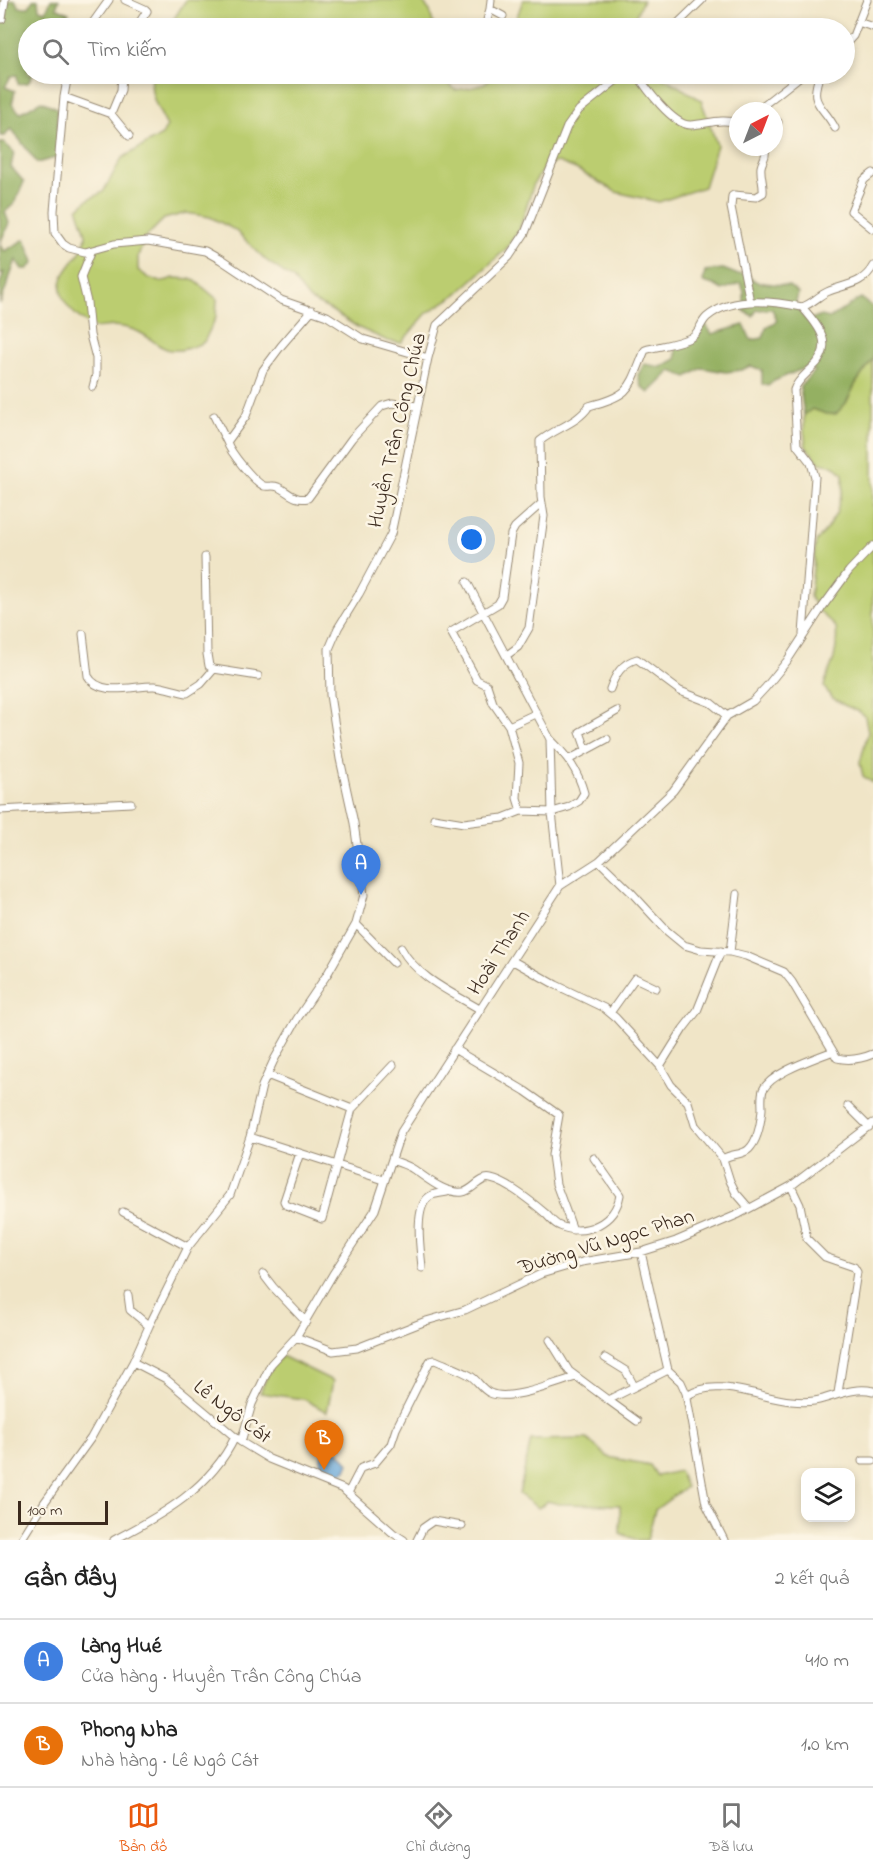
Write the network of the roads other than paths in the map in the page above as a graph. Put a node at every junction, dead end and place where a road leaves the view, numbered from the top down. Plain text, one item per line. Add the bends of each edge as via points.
1 (5, 0) edge
2 (109, 0) edge
3 (125, 0) edge
4 (492, 0) edge
5 (702, 0) edge
6 (867, 0) edge
7 (490, 9) junction
8 (503, 16) dead end
9 (96, 18) edge
10 (144, 18) edge
11 (487, 18) edge
12 (683, 18) edge
13 (2, 19) dead end
14 (858, 22) junction
15 (873, 27) edge
16 (855, 30) edge
17 (66, 84) edge
18 (121, 84) edge
19 (612, 84) edge
20 (644, 84) edge
21 (790, 84) edge
22 (818, 84) edge
23 (64, 97) junction
24 (767, 102) edge
25 (111, 114) junction
26 (729, 122) edge
27 (835, 128) dead end
28 (129, 136) dead end
29 (766, 156) edge
30 (873, 173) edge
31 (873, 229) edge
32 (91, 252) junction
33 (873, 266) edge
34 (750, 302) junction
35 (802, 307) junction
36 (312, 310) junction
37 (428, 358) junction
38 (93, 387) dead end
39 (417, 406) junction
40 (214, 416) dead end
41 (228, 442) junction
42 (542, 503) junction
43 (873, 546) edge
44 (205, 557) dead end
45 (467, 582) dead end
46 (484, 613) junction
47 (83, 634) dead end
48 (803, 635) junction
49 (507, 655) junction
50 (214, 669) junction
51 (258, 676) dead end
52 (610, 689) dead end
53 (617, 711) dead end
54 (537, 713) junction
55 (727, 716) junction
56 (509, 726) junction
57 (550, 739) junction
58 (607, 739) dead end
59 (586, 749) junction
60 (570, 759) junction
61 (131, 803) dead end
62 (0, 810) edge
63 (521, 811) junction
64 (552, 812) junction
65 (434, 818) dead end
66 (599, 861) junction
67 (560, 886) junction
68 (737, 894) dead end
69 (356, 924) junction
70 (401, 948) dead end
71 (721, 951) junction
72 (730, 952) junction
73 (513, 961) junction
74 (393, 963) dead end
75 (656, 988) dead end
76 (481, 1010) junction
77 (610, 1013) junction
78 (454, 1049) junction
79 (832, 1052) junction
80 (873, 1054) edge
81 (393, 1065) dead end
82 (660, 1066) junction
83 (267, 1075) junction
84 (848, 1106) dead end
85 (352, 1109) junction
86 (871, 1125) edge
87 (250, 1137) junction
88 (300, 1153) junction
89 (594, 1158) dead end
90 (723, 1159) junction
91 (392, 1160) junction
92 (338, 1164) junction
93 (384, 1180) junction
94 (791, 1186) junction
95 (450, 1191) junction
96 (749, 1208) junction
97 (123, 1212) dead end
98 (573, 1230) junction
99 (188, 1247) junction
100 (640, 1252) junction
101 (422, 1268) dead end
102 (263, 1274) dead end
103 (128, 1294) dead end
104 (306, 1322) junction
105 (148, 1326) junction
106 (296, 1337) junction
107 (550, 1340) dead end
108 (605, 1358) dead end
109 (133, 1362) junction
110 (668, 1370) junction
111 (576, 1377) junction
112 (634, 1386) junction
113 (873, 1391) edge
114 (838, 1393) junction
115 (687, 1396) junction
116 (608, 1400) junction
117 (637, 1421) dead end
118 (238, 1439) junction
119 (862, 1461) dead end
120 (873, 1461) edge
121 (348, 1493) junction
122 (462, 1526) dead end
123 (21, 1540) edge
124 (114, 1540) edge
125 (404, 1540) edge
126 (417, 1540) edge
127 (724, 1540) edge

1 - 13 street
2 - 9 street
3 - 10 street via 145,9
4 - 7 street
5 - 12 street
6 - 14 street
7 - 8 street
7 - 11 street
14 - 15 street
14 - 16 street
17 - 23 street
18 - 25 street
19 - 37 street, Huyền Trân Công Chúa via 579,110 567,127 525,233 510,257 437,325
20 - 26 street via 682,123
21 - 24 street
22 - 27 street via 817,105
23 - 25 street
23 - 32 street via 54,226 58,239 69,248
25 - 28 street
29 - 34 street via 761,167 763,194 731,198
30 - 31 street via 864,180 851,211
32 - 36 street via 114,244 148,241 205,251 281,300
32 - 38 street via 81,277 96,358
33 - 35 street via 868,275
34 - 35 street
34 - 42 street via 723,308 706,317 702,327 689,338 645,350 631,385 615,399 588,406 583,415 540,441
35 - 48 street via 822,332 824,344 819,361 794,390 797,445 811,463 815,477
36 - 37 street via 363,339
36 - 41 street via 263,370 246,416
37 - 39 street, Huyền Trân Công Chúa
39 - 41 street via 382,406 352,438 312,495 303,499 261,484
39 - 69 street, Huyền Trân Công Chúa via 391,534 329,649 330,695 364,895
40 - 41 street
42 - 46 street via 511,534 502,597
42 - 49 street via 544,516 529,628
43 - 48 street, Hoài Thanh via 849,571
44 - 50 street via 207,654
45 - 46 street
46 - 49 street
46 - 56 street via 451,632 477,680 487,685 493,703
47 - 50 street via 90,679 105,688 153,686 187,693
48 - 55 street, Hoài Thanh via 760,694
49 - 54 street
50 - 51 street
52 - 55 street via 616,673 637,659 680,691 711,703
53 - 59 street via 580,732
54 - 56 street
54 - 57 street
55 - 66 street, Hoài Thanh via 673,791
56 - 63 street via 519,763 517,798
57 - 60 street
57 - 64 street
58 - 59 street
59 - 60 street
60 - 64 street via 584,793 569,807
61 - 62 street
63 - 64 street
63 - 65 street via 503,818 464,823
64 - 67 street
66 - 67 street, Hoài Thanh
66 - 71 street via 684,945
67 - 73 street, Hoài Thanh
68 - 72 street
69 - 74 street
69 - 83 street, Huyền Trân Công Chúa
70 - 76 street via 423,974
71 - 72 street
71 - 82 street via 697,1011
72 - 79 street via 784,972
73 - 76 street, Hoài Thanh
73 - 77 street
75 - 77 street via 635,978
76 - 78 street, Hoài Thanh
77 - 82 street
78 - 91 street, Hoài Thanh via 401,1132
78 - 98 street via 559,1115 552,1155 556,1184
79 - 80 street via 840,1059
79 - 90 street via 795,1066 765,1087 755,1142 744,1153
81 - 85 street
82 - 90 street via 688,1102 695,1125
83 - 85 street
83 - 87 street, Huyền Trân Công Chúa
84 - 86 street
85 - 92 street
86 - 94 street, Đường Vũ Ngọc Phan
87 - 88 street
87 - 99 street, Huyền Trân Công Chúa via 230,1195
88 - 92 street
88 - 92 street via 284,1201 286,1206 322,1219
89 - 98 street via 620,1200 599,1226
90 - 96 street via 733,1187
91 - 93 street, Hoài Thanh
91 - 95 street
92 - 93 street
93 - 104 street, Hoài Thanh via 375,1210
94 - 96 street, Đường Vũ Ngọc Phan
94 - 114 street via 800,1205 807,1239 825,1257 854,1267 857,1272
95 - 98 street via 463,1192 492,1179 526,1198 558,1225
95 - 101 street via 432,1195 423,1205 419,1234
96 - 100 street, Đường Vũ Ngọc Phan via 676,1241
97 - 99 street
99 - 105 street, Huyền Trân Công Chúa
100 - 106 street, Đường Vũ Ngọc Phan via 541,1274 465,1310 357,1348 333,1351
100 - 110 street
102 - 104 street
103 - 105 street via 130,1310
104 - 106 street, Hoài Thanh
105 - 109 street, Huyền Trân Công Chúa
106 - 118 street, Hoài Thanh via 271,1364
107 - 111 street via 568,1371
108 - 112 street via 626,1371
109 - 118 street, Lê Ngô Cát via 166,1379
109 - 123 street, Huyền Trân Công Chúa via 91,1438
110 - 112 street
110 - 115 street via 681,1382
111 - 116 street
111 - 121 street via 502,1396 482,1388 471,1375 430,1361 391,1444 375,1463 361,1468
112 - 116 street
113 - 114 street
114 - 115 street via 807,1401 723,1389 696,1391
115 - 127 street via 706,1504
116 - 117 street
118 - 121 street, Lê Ngô Cát via 269,1459 324,1479
118 - 124 street, Hoài Thanh via 192,1492 164,1513
119 - 120 street
121 - 125 street, Lê Ngô Cát
122 - 126 street via 433,1521 423,1528

